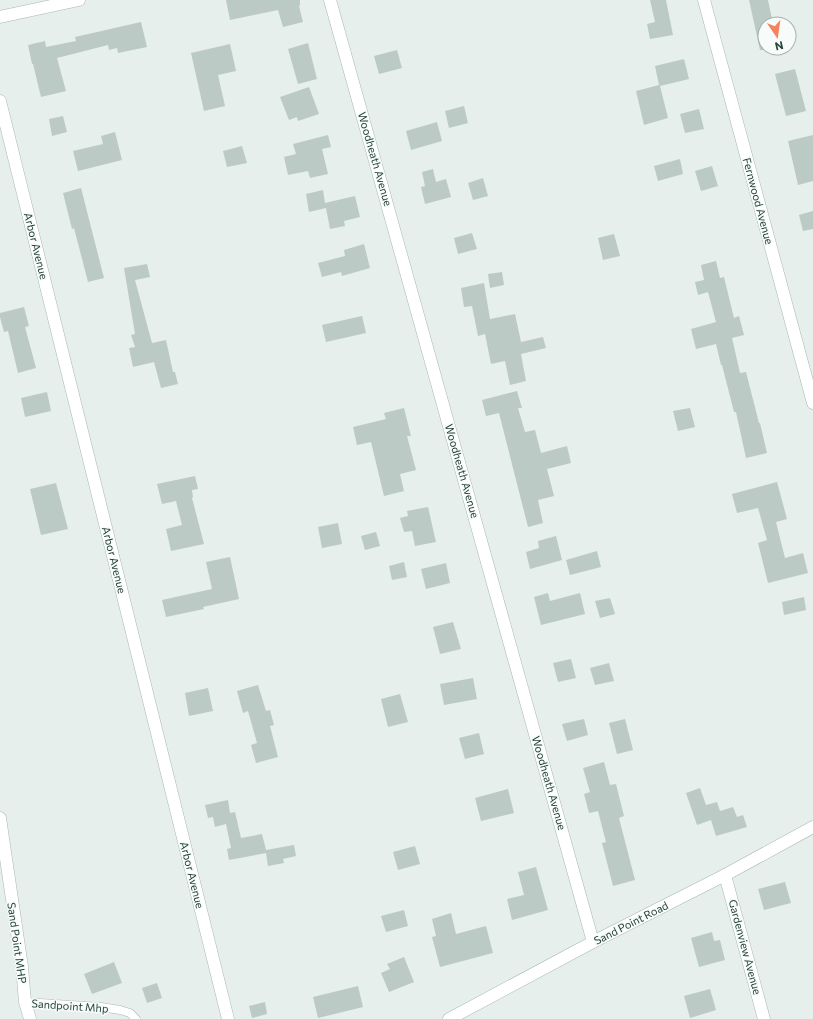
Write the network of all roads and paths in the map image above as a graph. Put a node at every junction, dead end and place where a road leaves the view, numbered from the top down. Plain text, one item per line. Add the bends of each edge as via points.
1 (79, 0) edge
2 (330, 0) edge
3 (704, 0) edge
4 (0, 17) edge
5 (0, 101) edge
6 (813, 403) edge
7 (0, 818) edge
8 (813, 827) edge
9 (725, 875) junction
10 (594, 942) junction
11 (25, 1002) junction
12 (30, 1019) edge
13 (136, 1019) edge
14 (228, 1019) edge
15 (449, 1019) edge
16 (764, 1019) edge

1 - 4 street
2 - 10 street, Woodheath Avenue
3 - 6 street, Fernwood Avenue
5 - 14 street, Arbor Avenue
7 - 11 street, Sand Point MHP
8 - 9 street, Sand Point Road
9 - 10 street, Sand Point Road
9 - 16 street, Gardenview Avenue
10 - 15 street, Sand Point Road
11 - 12 street, Sand Point MHP
11 - 13 lane, Sandpoint Mhp via 102,1007 130,1013

